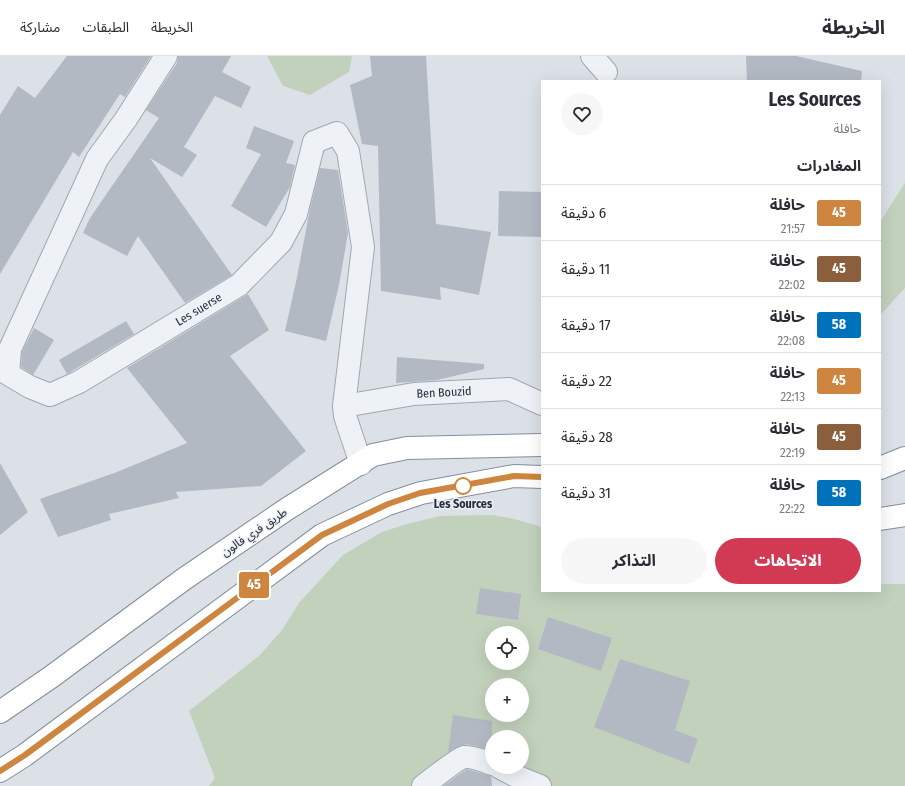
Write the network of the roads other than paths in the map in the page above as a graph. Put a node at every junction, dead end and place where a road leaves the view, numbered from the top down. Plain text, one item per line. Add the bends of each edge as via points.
1 (166, 56) edge
2 (541, 404) edge
3 (344, 406) junction
4 (541, 445) edge
5 (905, 458) edge
6 (361, 464) junction
7 (881, 468) edge
8 (541, 477) edge
9 (905, 514) edge
10 (881, 519) edge
11 (0, 712) edge
12 (485, 762) edge
13 (0, 771) edge
14 (512, 774) edge
15 (423, 786) edge
16 (540, 786) edge

1 - 3 street, Les suerse via 97,159 10,349 8,374 50,395 79,382 239,285 281,242 296,214 314,142 337,133 348,151 364,247
2 - 3 street, Ben Bouzid via 509,389 414,394
3 - 6 street, Les suerse
4 - 6 highway, طريق فري فالون via 407,448 373,456
5 - 7 highway
6 - 11 highway, طريق فري فالون via 287,509 184,579
8 - 13 highway via 514,476 420,493 388,504 322,535
9 - 10 highway
12 - 15 street via 464,757
14 - 16 street

